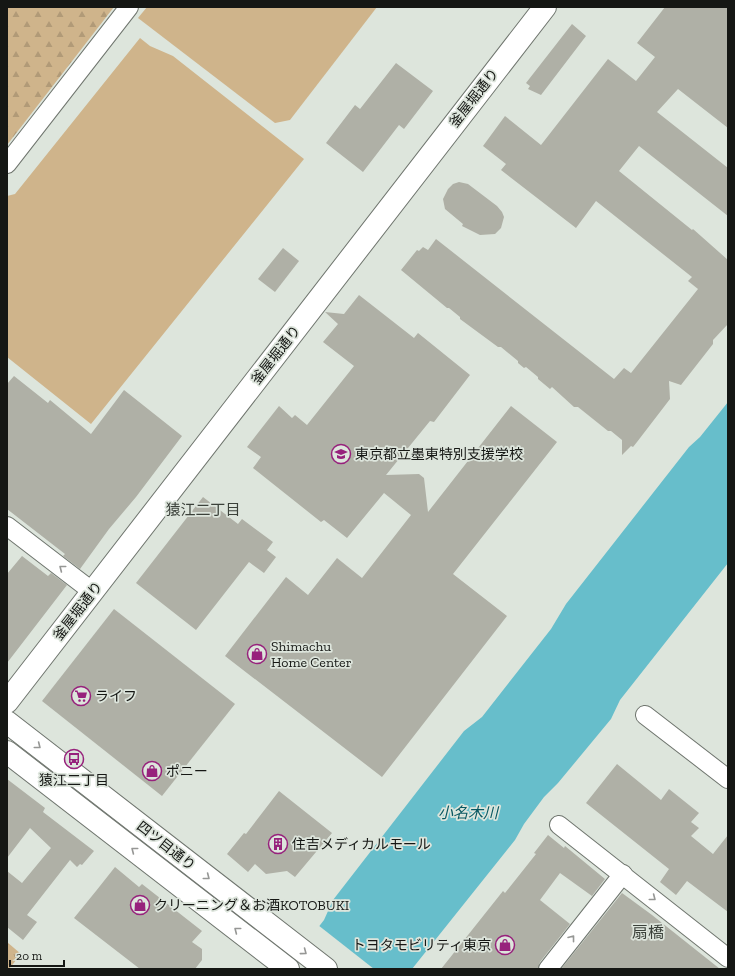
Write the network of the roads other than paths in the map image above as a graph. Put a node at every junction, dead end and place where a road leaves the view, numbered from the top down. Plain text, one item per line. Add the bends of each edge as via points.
1 (129, 7) edge
2 (545, 7) edge
3 (7, 164) edge
4 (7, 526) edge
5 (93, 592) junction
6 (7, 702) edge
7 (646, 715) dead end
8 (7, 722) edge
9 (7, 752) edge
10 (728, 779) edge
11 (559, 825) dead end
12 (623, 874) junction
13 (728, 958) edge
14 (288, 969) edge
15 (326, 969) edge
16 (548, 969) edge

1 - 3 street
2 - 5 street, 釜屋堀通り
5 -> 4 street
5 - 6 street, 釜屋堀通り
7 - 10 street
8 -> 15 street, 四ツ目通り
14 -> 9 street, 四ツ目通り
11 - 12 street
12 -> 13 street
16 -> 12 street

